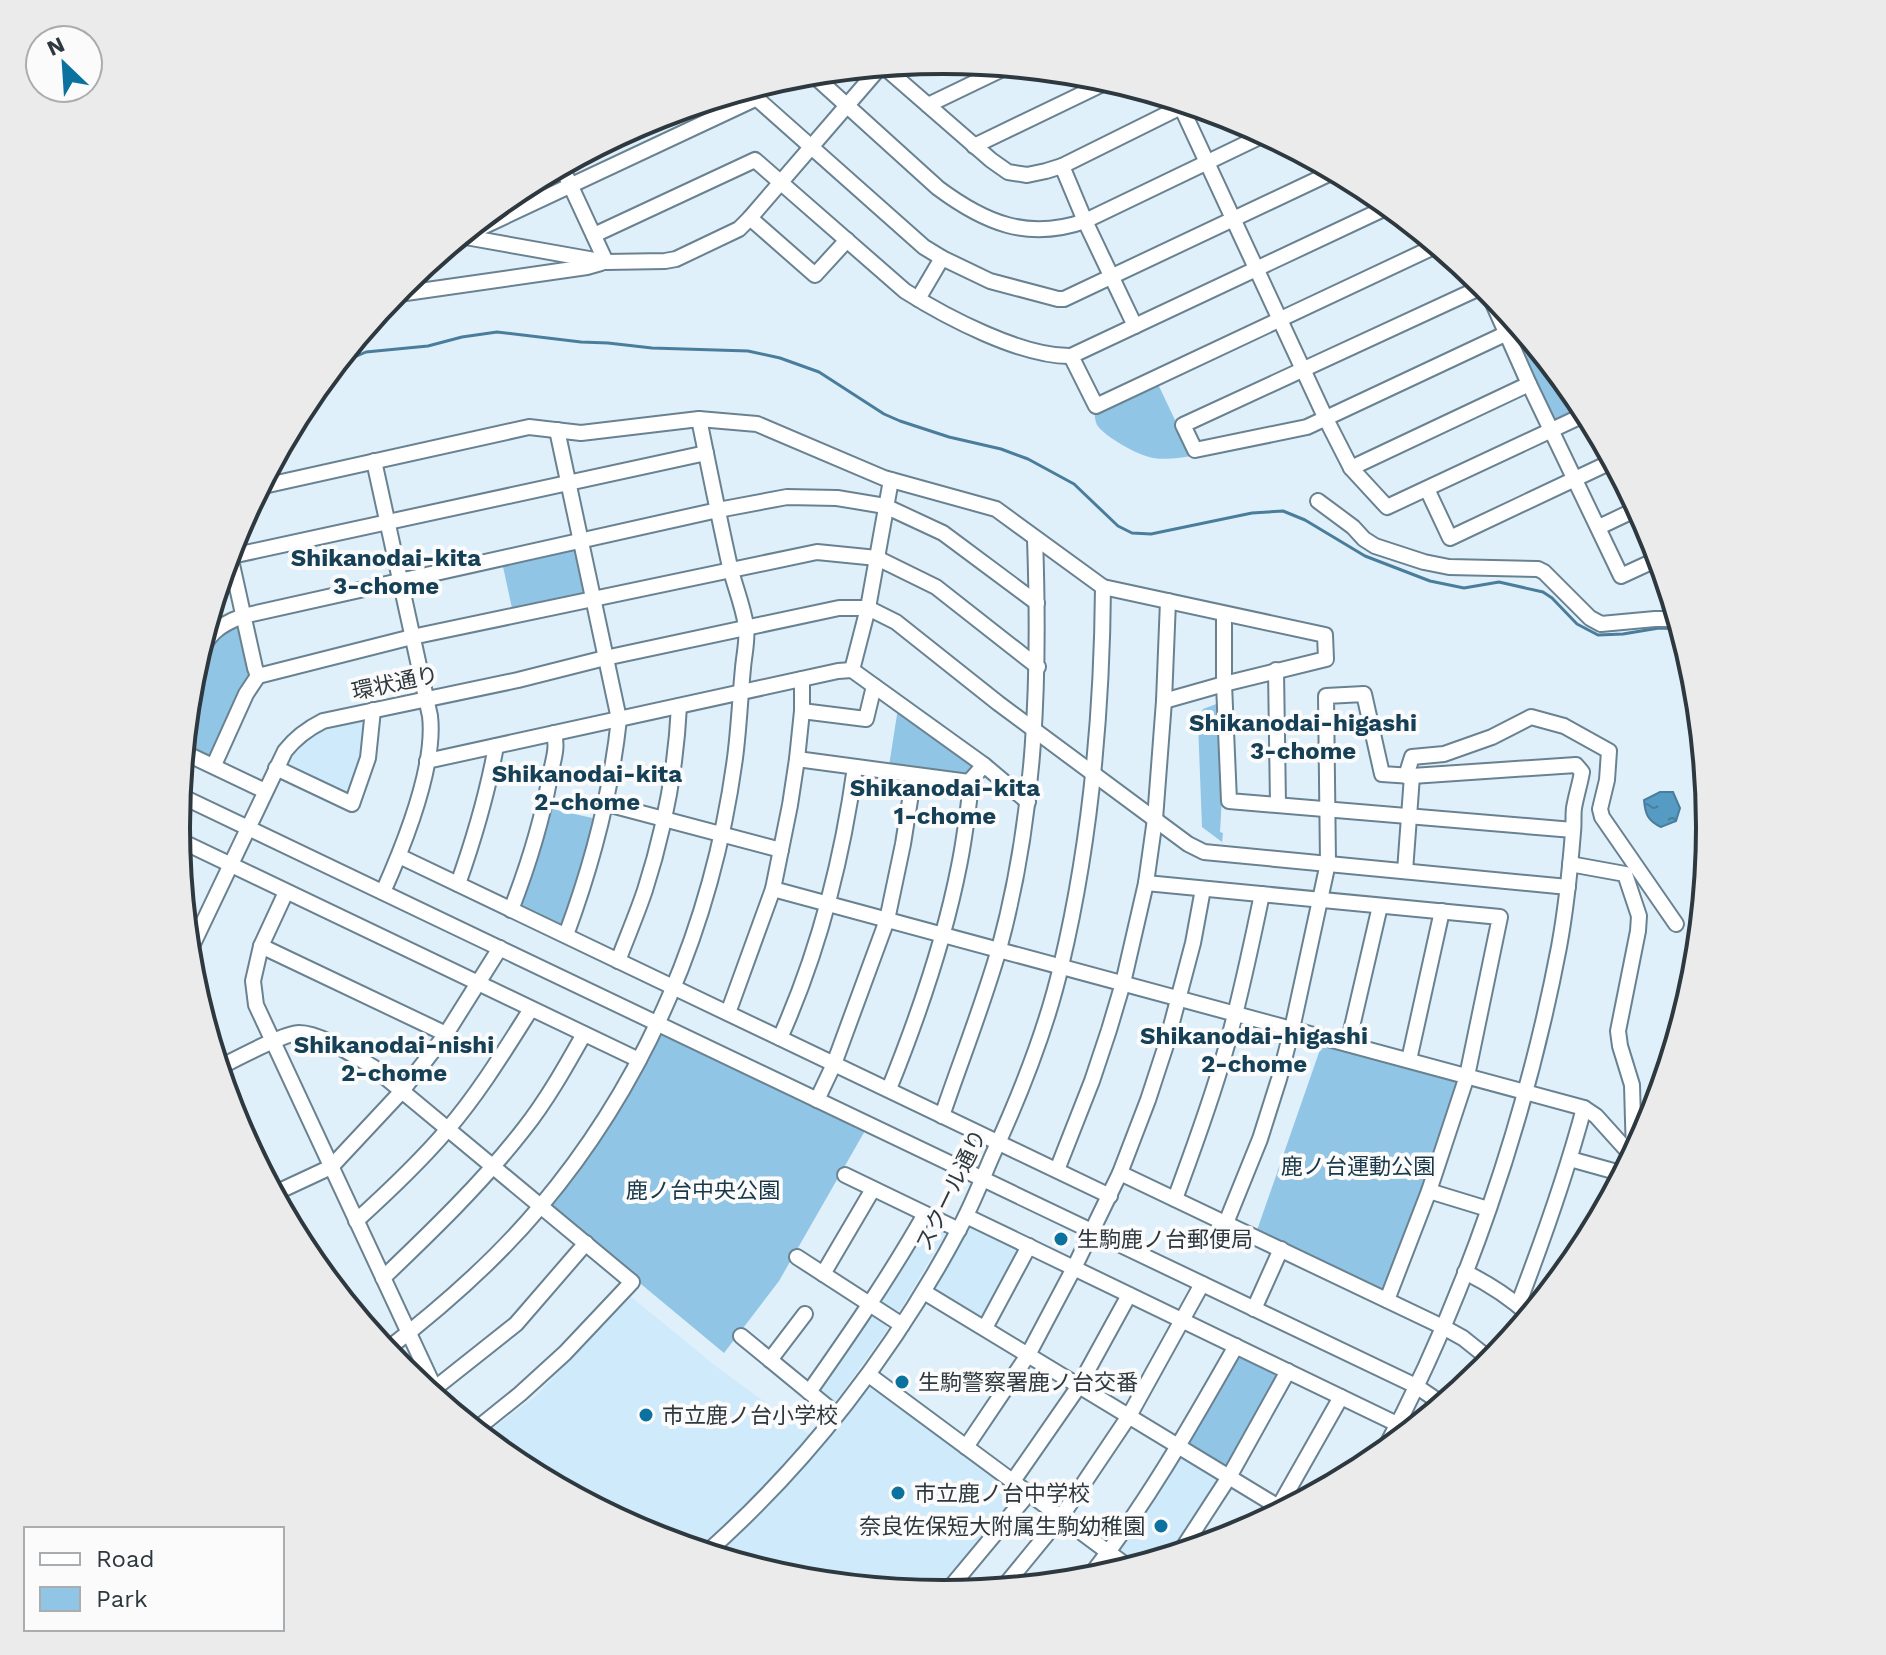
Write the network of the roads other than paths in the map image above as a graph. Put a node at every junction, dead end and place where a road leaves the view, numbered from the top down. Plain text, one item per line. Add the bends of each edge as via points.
1 (894, 76) edge
2 (989, 76) edge
3 (872, 78) edge
4 (823, 84) edge
5 (1093, 89) edge
6 (756, 98) edge
7 (848, 105) junction
8 (928, 105) junction
9 (726, 106) edge
10 (1170, 109) edge
11 (1187, 115) edge
12 (1252, 141) edge
13 (974, 146) junction
14 (811, 147) junction
15 (1206, 162) junction
16 (1062, 166) junction
17 (566, 175) edge
18 (1323, 177) edge
19 (780, 182) junction
20 (571, 185) junction
21 (1377, 212) edge
22 (502, 217) edge
23 (750, 218) junction
24 (1232, 219) junction
25 (1085, 221) junction
26 (594, 235) junction
27 (474, 238) edge
28 (847, 240) junction
29 (1427, 250) edge
30 (942, 258) junction
31 (606, 262) junction
32 (1256, 269) junction
33 (1112, 276) junction
34 (1472, 291) edge
35 (413, 292) edge
36 (918, 299) junction
37 (1279, 319) junction
38 (1135, 326) junction
39 (1511, 332) edge
40 (1516, 339) edge
41 (1071, 356) junction
42 (1303, 369) junction
43 (1529, 384) junction
44 (699, 419) junction
45 (1326, 419) junction
46 (1576, 419) edge
47 (1553, 429) junction
48 (557, 430) junction
49 (706, 453) junction
50 (374, 461) junction
51 (1604, 465) edge
52 (1351, 468) junction
53 (1576, 479) junction
54 (891, 480) junction
55 (272, 484) edge
56 (568, 484) junction
57 (1427, 489) junction
58 (1318, 501) dead end
59 (885, 506) junction
60 (718, 510) junction
61 (1628, 513) edge
62 (387, 521) junction
63 (1599, 527) junction
64 (1035, 539) junction
65 (580, 541) junction
66 (242, 552) edge
67 (877, 558) junction
68 (1649, 563) edge
69 (731, 570) junction
70 (233, 574) edge
71 (400, 581) junction
72 (1103, 587) junction
73 (593, 599) junction
74 (1168, 601) junction
75 (1037, 603) junction
76 (868, 608) junction
77 (1224, 614) junction
78 (243, 616) junction
79 (1667, 619) edge
80 (746, 628) junction
81 (216, 630) edge
82 (412, 637) junction
83 (605, 658) junction
84 (1038, 667) junction
85 (852, 670) junction
86 (1276, 670) junction
87 (258, 676) junction
88 (802, 679) junction
89 (1224, 684) junction
90 (874, 686) junction
91 (741, 692) junction
92 (426, 699) junction
93 (1164, 701) junction
94 (679, 706) junction
95 (373, 710) junction
96 (802, 711) junction
97 (619, 719) junction
98 (1035, 730) junction
99 (554, 733) junction
100 (496, 746) junction
101 (193, 756) edge
102 (797, 759) junction
103 (427, 761) junction
104 (214, 765) junction
105 (984, 765) junction
106 (855, 767) junction
107 (276, 768) junction
108 (1095, 774) junction
109 (914, 775) junction
110 (1409, 776) junction
111 (969, 782) junction
112 (265, 791) junction
113 (191, 800) edge
114 (1028, 802) junction
115 (607, 804) junction
116 (1278, 805) junction
117 (1328, 810) junction
118 (1409, 816) junction
119 (663, 819) junction
120 (1155, 819) junction
121 (249, 828) junction
122 (1573, 830) junction
123 (722, 834) junction
124 (190, 846) edge
125 (781, 850) junction
126 (399, 856) junction
127 (1328, 863) junction
128 (1570, 864) junction
129 (230, 865) junction
130 (1405, 871) junction
131 (1146, 883) junction
132 (458, 884) junction
133 (1568, 887) junction
134 (773, 889) junction
135 (1203, 889) junction
136 (286, 892) junction
137 (383, 892) junction
138 (1262, 894) junction
139 (1320, 900) junction
140 (829, 904) junction
141 (1380, 906) junction
142 (511, 910) junction
143 (1442, 911) junction
144 (887, 920) junction
145 (1676, 924) dead end
146 (197, 935) edge
147 (566, 935) junction
148 (942, 935) junction
149 (261, 946) junction
150 (500, 948) junction
151 (998, 950) junction
152 (618, 961) junction
153 (1061, 968) junction
154 (478, 983) junction
155 (1123, 983) junction
156 (674, 987) junction
157 (1179, 999) junction
158 (531, 1009) junction
159 (728, 1013) junction
160 (1236, 1014) junction
161 (658, 1024) junction
162 (1292, 1029) junction
163 (446, 1034) junction
164 (584, 1034) junction
165 (780, 1038) junction
166 (272, 1042) junction
167 (1348, 1044) junction
168 (639, 1060) junction
169 (1409, 1060) junction
170 (227, 1064) edge
171 (834, 1064) junction
172 (1467, 1076) junction
173 (889, 1089) junction
174 (402, 1091) junction
175 (1525, 1092) junction
176 (817, 1100) junction
177 (1584, 1108) junction
178 (942, 1116) junction
179 (448, 1129) junction
180 (1633, 1130) edge
181 (998, 1142) junction
182 (1625, 1147) edge
183 (1570, 1159) junction
184 (492, 1166) junction
185 (331, 1167) junction
186 (1057, 1170) junction
187 (1614, 1171) edge
188 (1120, 1173) junction
189 (845, 1175) dead end
190 (982, 1179) junction
191 (873, 1189) junction
192 (282, 1190) edge
193 (1429, 1191) junction
194 (1110, 1196) junction
195 (1175, 1199) junction
196 (541, 1206) junction
197 (1488, 1209) junction
198 (925, 1214) junction
199 (966, 1216) junction
200 (356, 1221) junction
201 (1226, 1223) junction
202 (959, 1230) junction
203 (1091, 1231) junction
204 (586, 1243) junction
205 (1029, 1246) junction
206 (1281, 1249) junction
207 (797, 1257) dead end
208 (1074, 1268) junction
209 (1465, 1272) junction
210 (823, 1274) junction
211 (383, 1278) junction
212 (1202, 1284) junction
213 (924, 1292) junction
214 (1129, 1295) junction
215 (1387, 1300) junction
216 (871, 1305) junction
217 (1518, 1305) junction
218 (1254, 1309) junction
219 (1522, 1309) edge
220 (805, 1314) dead end
221 (1183, 1320) junction
222 (902, 1325) junction
223 (1443, 1327) junction
224 (985, 1328) junction
225 (408, 1333) junction
226 (741, 1336) dead end
227 (394, 1344) edge
228 (1236, 1346) junction
229 (1482, 1353) edge
230 (1028, 1355) junction
231 (770, 1360) junction
232 (1288, 1371) junction
233 (869, 1375) junction
234 (429, 1378) edge
235 (438, 1386) edge
236 (1079, 1386) junction
237 (1416, 1386) junction
238 (809, 1392) junction
239 (1341, 1397) junction
240 (1434, 1399) edge
241 (836, 1414) junction
242 (1129, 1416) junction
243 (483, 1424) edge
244 (1397, 1424) junction
245 (1394, 1431) edge
246 (966, 1447) junction
247 (1179, 1447) junction
248 (1229, 1477) junction
249 (1013, 1481) junction
250 (1029, 1493) junction
251 (1287, 1497) edge
252 (1270, 1506) edge
253 (1061, 1517) junction
254 (1188, 1540) edge
255 (714, 1545) edge
256 (1109, 1552) junction
257 (1119, 1560) edge
258 (1099, 1565) edge
259 (1011, 1577) edge
260 (956, 1580) edge

1 - 8 street
2 - 8 street
3 - 7 street
4 - 7 street
5 - 13 street
6 - 14 street
7 - 14 street
7 - 25 street via 938,188 987,219 1030,230
8 - 13 street
9 - 20 street
10 - 16 street
11 - 15 street
12 - 15 street
13 - 16 street via 1008,172 1027,175
14 - 19 street
14 - 30 street
15 - 24 street
15 - 25 street
16 - 25 street
17 - 20 street
18 - 24 street
19 - 23 street
19 - 26 street via 755,160
19 - 28 street
20 - 22 street
20 - 26 street
21 - 32 street
23 - 28 street via 815,275
23 - 31 street via 739,229 676,259
24 - 32 street
24 - 33 street
25 - 33 street
26 - 31 street
27 - 31 street
28 - 36 street
29 - 37 street
30 - 33 street via 990,281 1058,299
30 - 36 street
31 - 35 street
32 - 37 street
32 - 38 street
33 - 38 street
34 - 42 street
36 - 41 street via 1006,342
37 - 41 street via 1096,406
37 - 42 street
38 - 41 street
39 - 45 street
40 - 43 street
42 - 45 street
42 - 45 street via 1183,425 1195,450
43 - 47 street
43 - 52 street
44 - 48 street via 581,433
44 - 49 street
44 - 54 street via 757,424
45 - 52 street
46 - 47 street
47 - 53 street
47 - 57 street
48 - 50 street via 529,427
48 - 56 street
49 - 56 street
49 - 60 street
50 - 55 street
50 - 62 street
51 - 53 street
52 - 57 street via 1387,507
53 - 57 street via 1450,538
53 - 63 street
54 - 59 street
54 - 64 street via 996,509
56 - 62 street
56 - 65 street
58 - 79 street via 1375,546 1424,562 1538,569 1601,624
59 - 60 street via 787,497
59 - 67 street
59 - 75 street via 943,533
60 - 65 street
60 - 69 street
61 - 63 street
62 - 66 street
62 - 71 street
63 - 68 street via 1621,576
64 - 72 street
64 - 75 street
65 - 71 street
65 - 73 street
67 - 69 street via 817,552
67 - 76 street
67 - 84 street via 936,587
69 - 73 street
69 - 80 street
70 - 78 street
71 - 78 street
71 - 82 street
72 - 74 street
72 - 108 street, スクール通り
73 - 82 street
73 - 83 street
74 - 77 street
74 - 93 street
75 - 84 street
76 - 80 street, 環状通り via 839,608
76 - 85 street
76 - 98 street via 896,622
77 - 86 street via 1325,635 1326,659
77 - 89 street
78 - 81 street
78 - 87 street
80 - 83 street, 環状通り
80 - 91 street
82 - 87 street
82 - 92 street
83 - 92 street, 環状通り
83 - 97 street
84 - 98 street
85 - 88 street
85 - 90 street
86 - 89 street
86 - 116 street
87 - 104 street
88 - 91 street
88 - 96 street
89 - 93 street
89 - 116 street via 1229,801
90 - 96 street via 866,719
90 - 105 street
91 - 94 street
91 - 123 street
92 - 95 street, 環状通り
92 - 103 street via 432,734
93 - 120 street
94 - 97 street
94 - 119 street
95 - 107 street, 環状通り via 309,728
95 - 107 street via 368,758 352,804
96 - 102 street
97 - 99 street
97 - 115 street
98 - 108 street
98 - 114 street
99 - 100 street
99 - 142 street via 557,745 545,803
100 - 103 street
100 - 132 street via 478,829
101 - 104 street
102 - 106 street
102 - 125 street
103 - 126 street
104 - 112 street
105 - 111 street
105 - 114 street
106 - 109 street
106 - 140 street
107 - 112 street, 環状通り
108 - 120 street
108 - 153 street, スクール通り
109 - 111 street
109 - 144 street
110 - 117 street via 1382,774 1364,694 1326,696
110 - 118 street
110 - 122 street via 1576,765 1582,772
110 - 145 street via 1412,757 1444,754 1531,717 1564,726 1609,751 1602,817
111 - 148 street via 959,867
112 - 121 street, 環状通り
113 - 121 street
114 - 151 street
115 - 119 street
115 - 147 street
116 - 117 street
117 - 118 street
117 - 127 street
118 - 122 street
118 - 130 street
119 - 123 street
119 - 152 street
120 - 127 street via 1204,852
120 - 131 street
121 - 129 street, 環状通り
121 - 137 street
122 - 128 street
123 - 125 street
123 - 156 street
124 - 129 street
125 - 134 street
126 - 132 street
126 - 137 street
127 - 130 street
127 - 139 street
128 - 133 street
128 - 180 street via 1625,874 1639,916 1618,1031 1632,1085
129 - 136 street
129 - 146 street, 環状通り
130 - 133 street
131 - 135 street
131 - 155 street
132 - 142 street
133 - 175 street via 1547,1007
134 - 140 street
134 - 159 street
135 - 138 street
135 - 157 street
136 - 149 street
136 - 154 street
137 - 150 street
138 - 139 street
138 - 160 street
139 - 141 street
139 - 162 street
140 - 144 street
140 - 165 street
141 - 143 street
141 - 167 street
142 - 147 street
143 - 169 street
143 - 172 street via 1500,917
144 - 148 street
144 - 171 street
147 - 152 street
148 - 151 street
148 - 173 street
149 - 163 street
149 - 166 street via 253,981 256,1005
150 - 154 street
150 - 161 street
151 - 153 street
151 - 178 street
152 - 156 street
153 - 155 street
153 - 181 street, スクール通り via 1043,1032
154 - 158 street
154 - 163 street
155 - 157 street
155 - 186 street
156 - 159 street
156 - 161 street
157 - 160 street
157 - 188 street
158 - 164 street
158 - 179 street
159 - 165 street
160 - 162 street
160 - 195 street
161 - 168 street
161 - 176 street
162 - 167 street
162 - 201 street via 1260,1139
163 - 174 street
164 - 168 street
164 - 184 street via 525,1127
165 - 171 street
166 - 170 street
166 - 174 street via 299,1033 325,1040
166 - 185 street
167 - 169 street
168 - 196 street
169 - 172 street
171 - 173 street
171 - 176 street
172 - 175 street
172 - 193 street
173 - 178 street
174 - 179 street
174 - 185 street
175 - 177 street
175 - 197 street
176 - 190 street
177 - 182 street
177 - 183 street
178 - 181 street
179 - 184 street
179 - 200 street
181 - 186 street
181 - 190 street, スクール通り
183 - 187 street
183 - 217 street
184 - 196 street
184 - 211 street
185 - 192 street
185 - 200 street
186 - 194 street
188 - 194 street
188 - 195 street
189 - 191 street
190 - 199 street, スクール通り
190 - 203 street
191 - 198 street
191 - 210 street
193 - 197 street
193 - 215 street
194 - 203 street
195 - 201 street
196 - 204 street
196 - 225 street via 466,1285
197 - 209 street
198 - 202 street
198 - 216 street
199 - 202 street, スクール通り
199 - 205 street
200 - 211 street
201 - 206 street
202 - 213 street, スクール通り
203 - 208 street
203 - 212 street
204 - 235 street via 516,1324
204 - 243 street via 632,1282 565,1353
205 - 208 street
205 - 224 street
206 - 215 street
206 - 218 street
207 - 210 street
208 - 214 street
208 - 230 street
209 - 217 street
209 - 223 street
210 - 216 street
211 - 225 street
212 - 218 street
212 - 221 street
213 - 222 street, スクール通り
213 - 224 street
214 - 221 street
214 - 236 street
215 - 223 street
216 - 222 street
216 - 238 street
217 - 219 street
218 - 237 street
220 - 231 street
221 - 228 street
221 - 242 street
222 - 233 street, スクール通り
223 - 229 street
223 - 237 street
224 - 230 street
225 - 227 street
225 - 234 street
226 - 231 street
228 - 232 street
228 - 247 street
230 - 236 street
230 - 246 street
231 - 238 street
232 - 239 street
232 - 248 street
233 - 241 street, スクール通り
233 - 246 street
236 - 242 street
236 - 249 street
237 - 240 street
237 - 244 street
238 - 241 street
239 - 244 street
239 - 251 street
241 - 255 street, スクール通り
242 - 247 street
242 - 253 street
244 - 245 street
246 - 249 street
247 - 248 street
247 - 256 street
248 - 252 street
248 - 254 street
249 - 250 street
250 - 253 street
250 - 260 street
253 - 256 street
253 - 259 street
256 - 257 street
256 - 258 street

